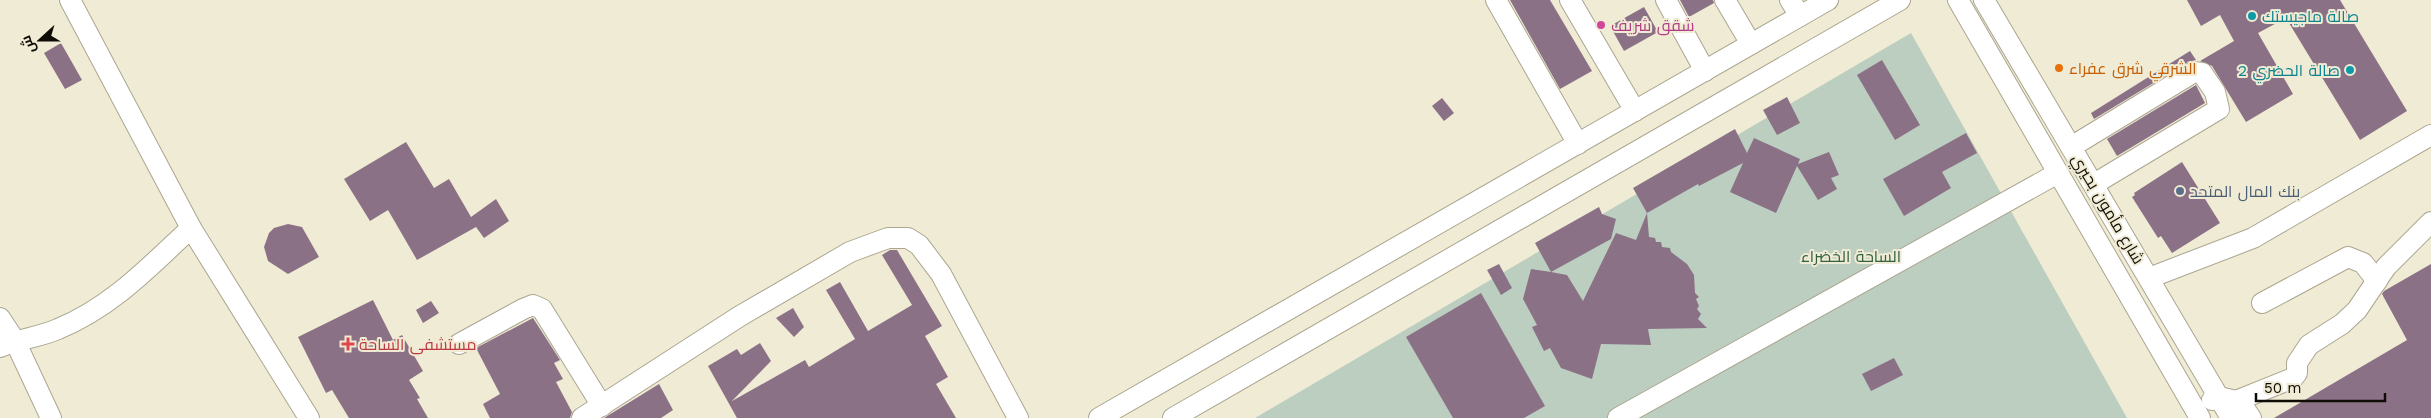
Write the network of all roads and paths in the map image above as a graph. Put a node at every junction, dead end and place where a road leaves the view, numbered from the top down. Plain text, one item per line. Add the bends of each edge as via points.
1 (70, 0) edge
2 (1496, 0) edge
3 (1570, 0) edge
4 (1666, 0) edge
5 (1725, 0) edge
6 (1828, 0) edge
7 (1900, 0) edge
8 (1958, 0) edge
9 (1984, 0) edge
10 (1795, 8) edge
11 (1751, 44) junction
12 (1705, 70) junction
13 (1635, 111) junction
14 (2431, 135) edge
15 (1578, 144) junction
16 (2071, 146) junction
17 (2058, 173) junction
18 (2094, 184) junction
19 (2431, 222) edge
20 (191, 228) junction
21 (2150, 278) junction
22 (2377, 281) junction
23 (2262, 303) dead end
24 (0, 318) edge
25 (7, 344) edge
26 (459, 344) dead end
27 (2218, 397) junction
28 (2239, 400) junction
29 (602, 406) junction
30 (2198, 413) edge
31 (51, 418) edge
32 (309, 418) edge
33 (582, 418) edge
34 (1018, 418) edge
35 (1099, 418) edge
36 (1173, 418) edge
37 (1618, 418) edge
38 (2231, 418) edge
39 (2251, 418) edge

1 - 20 street
2 - 15 street
3 - 13 street
4 - 12 street
5 - 11 street
6 - 10 street
7 - 36 street
8 - 17 street, شارع مأمون بحيري
9 - 16 street, شارع مأمون بحيري
10 - 11 street
11 - 12 street
12 - 13 street
13 - 15 street
14 - 21 street via 2253,238
15 - 35 street
16 - 18 street, شارع مأمون بحيري
16 - 18 street via 2194,72 2202,73 2215,92 2219,109
17 - 30 street, شارع مأمون بحيري
17 - 37 street
18 - 21 street, شارع مأمون بحيري
19 - 22 street via 2404,247
20 - 25 street via 115,299 58,330
20 - 32 street
21 - 27 street, شارع مأمون بحيري
22 - 23 street via 2364,263 2348,257
22 - 28 street via 2357,310 2309,345 2297,363 2297,373 2293,378
24 - 25 street
25 - 31 street
26 - 29 street via 533,305 542,309
27 - 28 street
27 - 30 street
27 - 38 street, شارع مأمون بحيري
28 - 39 street
29 - 33 street
29 - 34 street via 740,316 850,252 888,238 908,238 919,246 941,274

